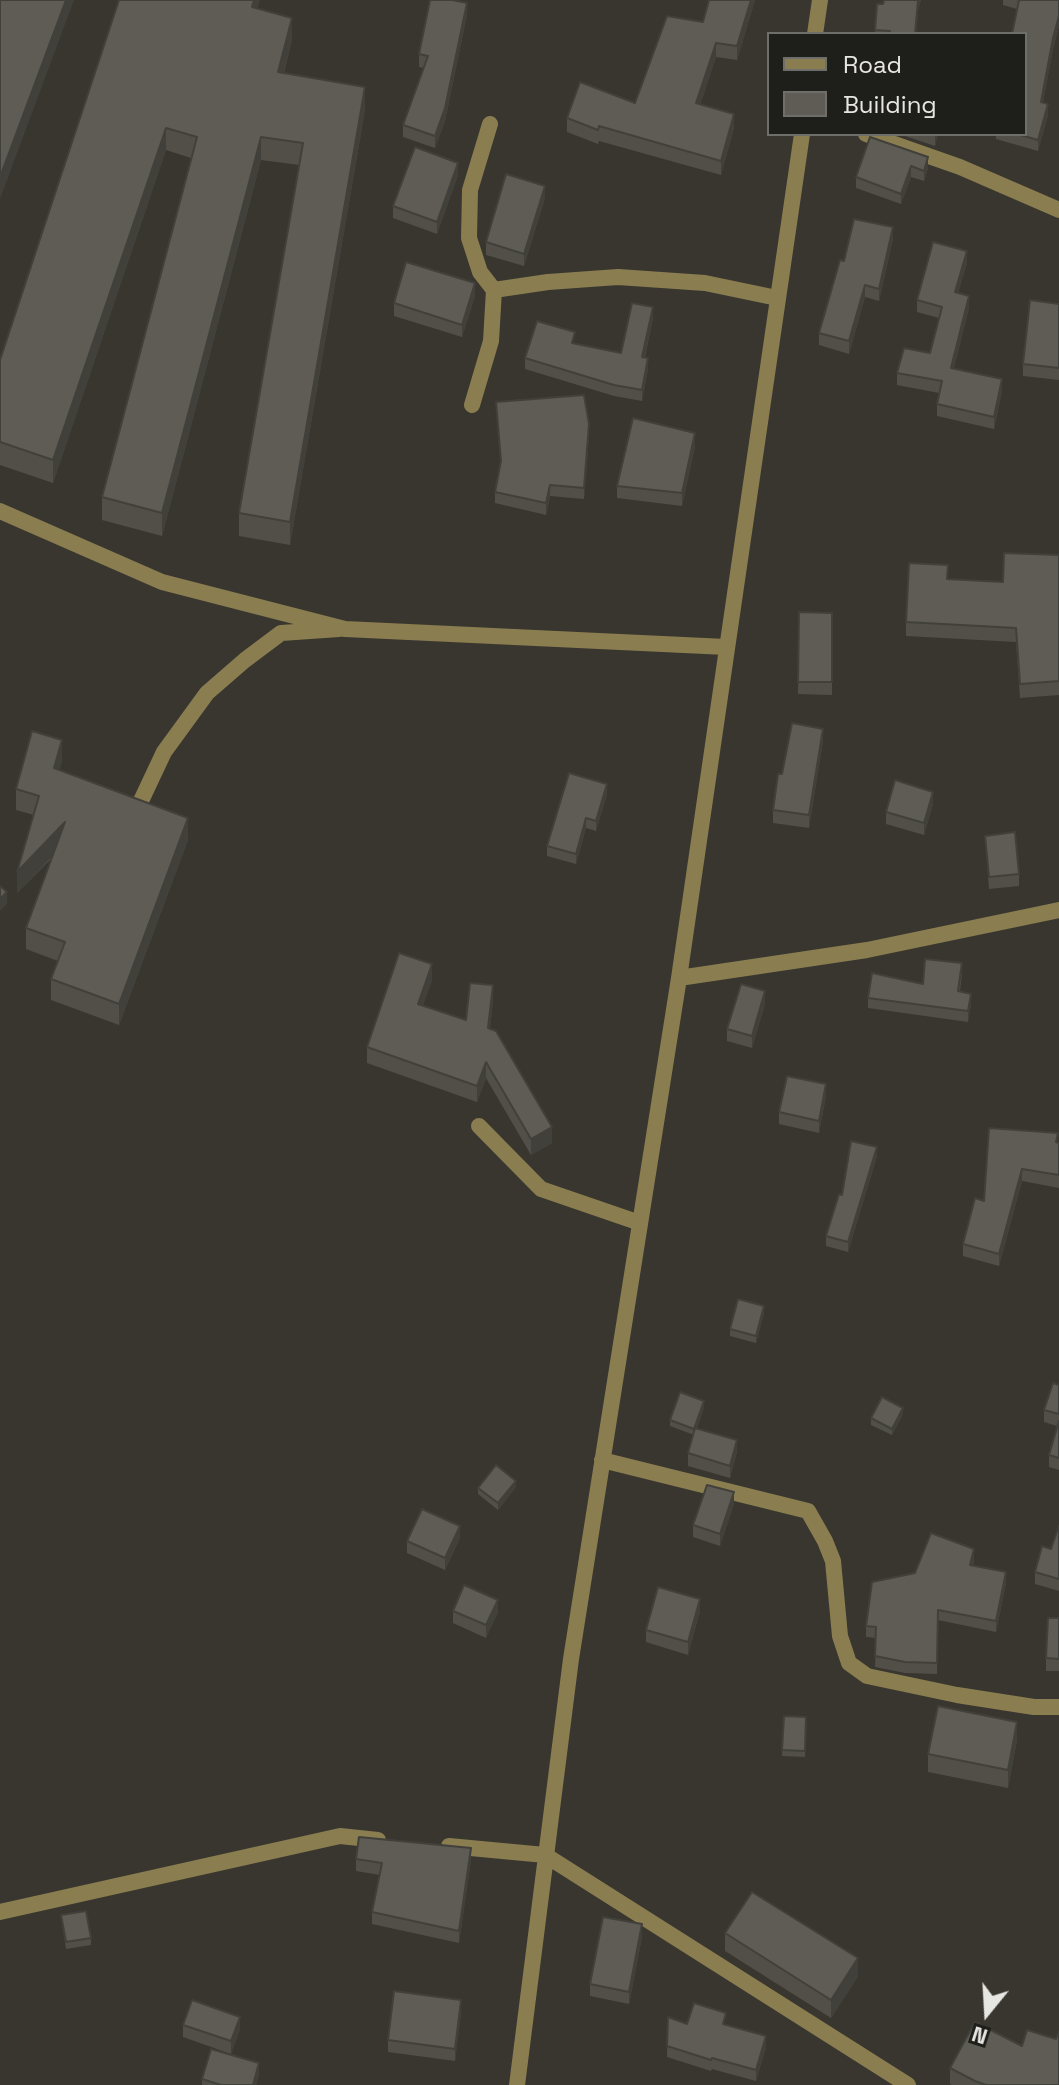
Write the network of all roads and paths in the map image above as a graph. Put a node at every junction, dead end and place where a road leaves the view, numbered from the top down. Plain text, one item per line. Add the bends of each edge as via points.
1 (820, 0) edge
2 (815, 32) edge
3 (490, 124) dead end
4 (802, 136) edge
5 (872, 136) edge
6 (1059, 210) edge
7 (494, 290) junction
8 (777, 298) junction
9 (472, 405) dead end
10 (0, 511) edge
11 (345, 629) junction
12 (726, 647) junction
13 (140, 803) edge
14 (1059, 910) edge
15 (679, 978) junction
16 (479, 1126) dead end
17 (640, 1223) junction
18 (602, 1460) junction
19 (1059, 1707) edge
20 (403, 1842) edge
21 (434, 1845) edge
22 (545, 1855) junction
23 (0, 1912) edge
24 (517, 2085) edge
25 (908, 2085) edge

1 - 2 street
3 - 7 street via 470,190 469,238 480,272
4 - 8 street
5 - 6 street
7 - 8 street via 618,277 705,283
7 - 9 street via 491,341
8 - 12 street
10 - 11 street via 162,582
11 - 12 street
11 - 13 street via 281,633 245,660 207,693 164,752
12 - 15 street
14 - 15 street via 867,950
15 - 17 street
16 - 17 street via 541,1189
17 - 18 street
18 - 19 street via 808,1511 833,1561 840,1636 849,1663 867,1676 957,1695
18 - 22 street
20 - 23 street via 340,1836
21 - 22 street
22 - 24 street
22 - 25 street

